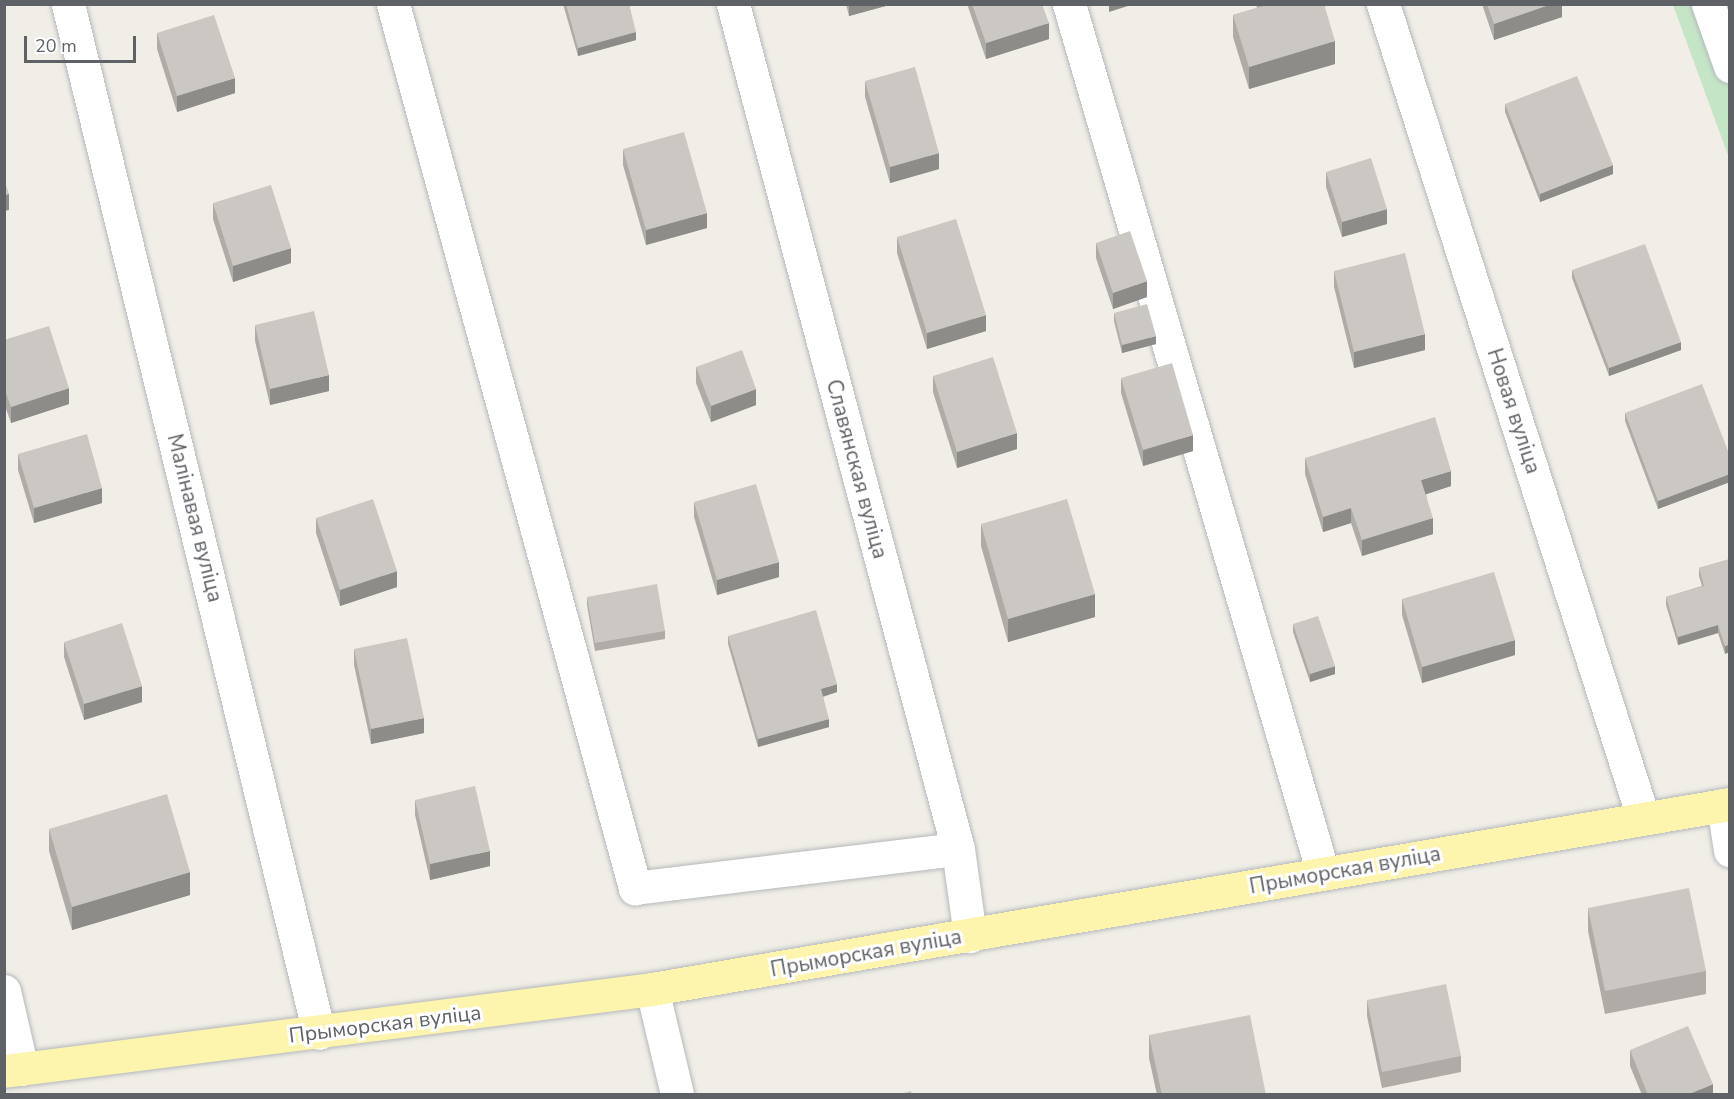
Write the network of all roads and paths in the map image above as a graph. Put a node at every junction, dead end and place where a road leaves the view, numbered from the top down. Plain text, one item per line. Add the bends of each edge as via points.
1 (68, 4) edge
2 (393, 4) edge
3 (733, 4) edge
4 (1069, 4) edge
5 (1383, 4) edge
6 (1708, 4) edge
7 (1730, 66) edge
8 (1726, 804) edge
9 (1643, 817) junction
10 (958, 849) junction
11 (1730, 850) edge
12 (1323, 873) junction
13 (970, 936) junction
14 (652, 989) junction
15 (4, 991) edge
16 (319, 1033) junction
17 (13, 1070) edge
18 (677, 1095) edge

1 - 16 street, Малінавая вуліца
2 - 10 street via 635,888
3 - 10 street, Славянская вуліца
4 - 12 street
5 - 9 street, Новая вуліца
6 - 7 street
8 - 9 main road, Прыморская вуліца
8 - 11 street, Прыморская вуліца
9 - 12 main road, Прыморская вуліца
10 - 13 street, Славянская вуліца
12 - 13 main road, Прыморская вуліца
13 - 14 main road, Прыморская вуліца
14 - 16 main road, Прыморская вуліца
14 - 18 street
15 - 17 street
16 - 17 main road, Прыморская вуліца

